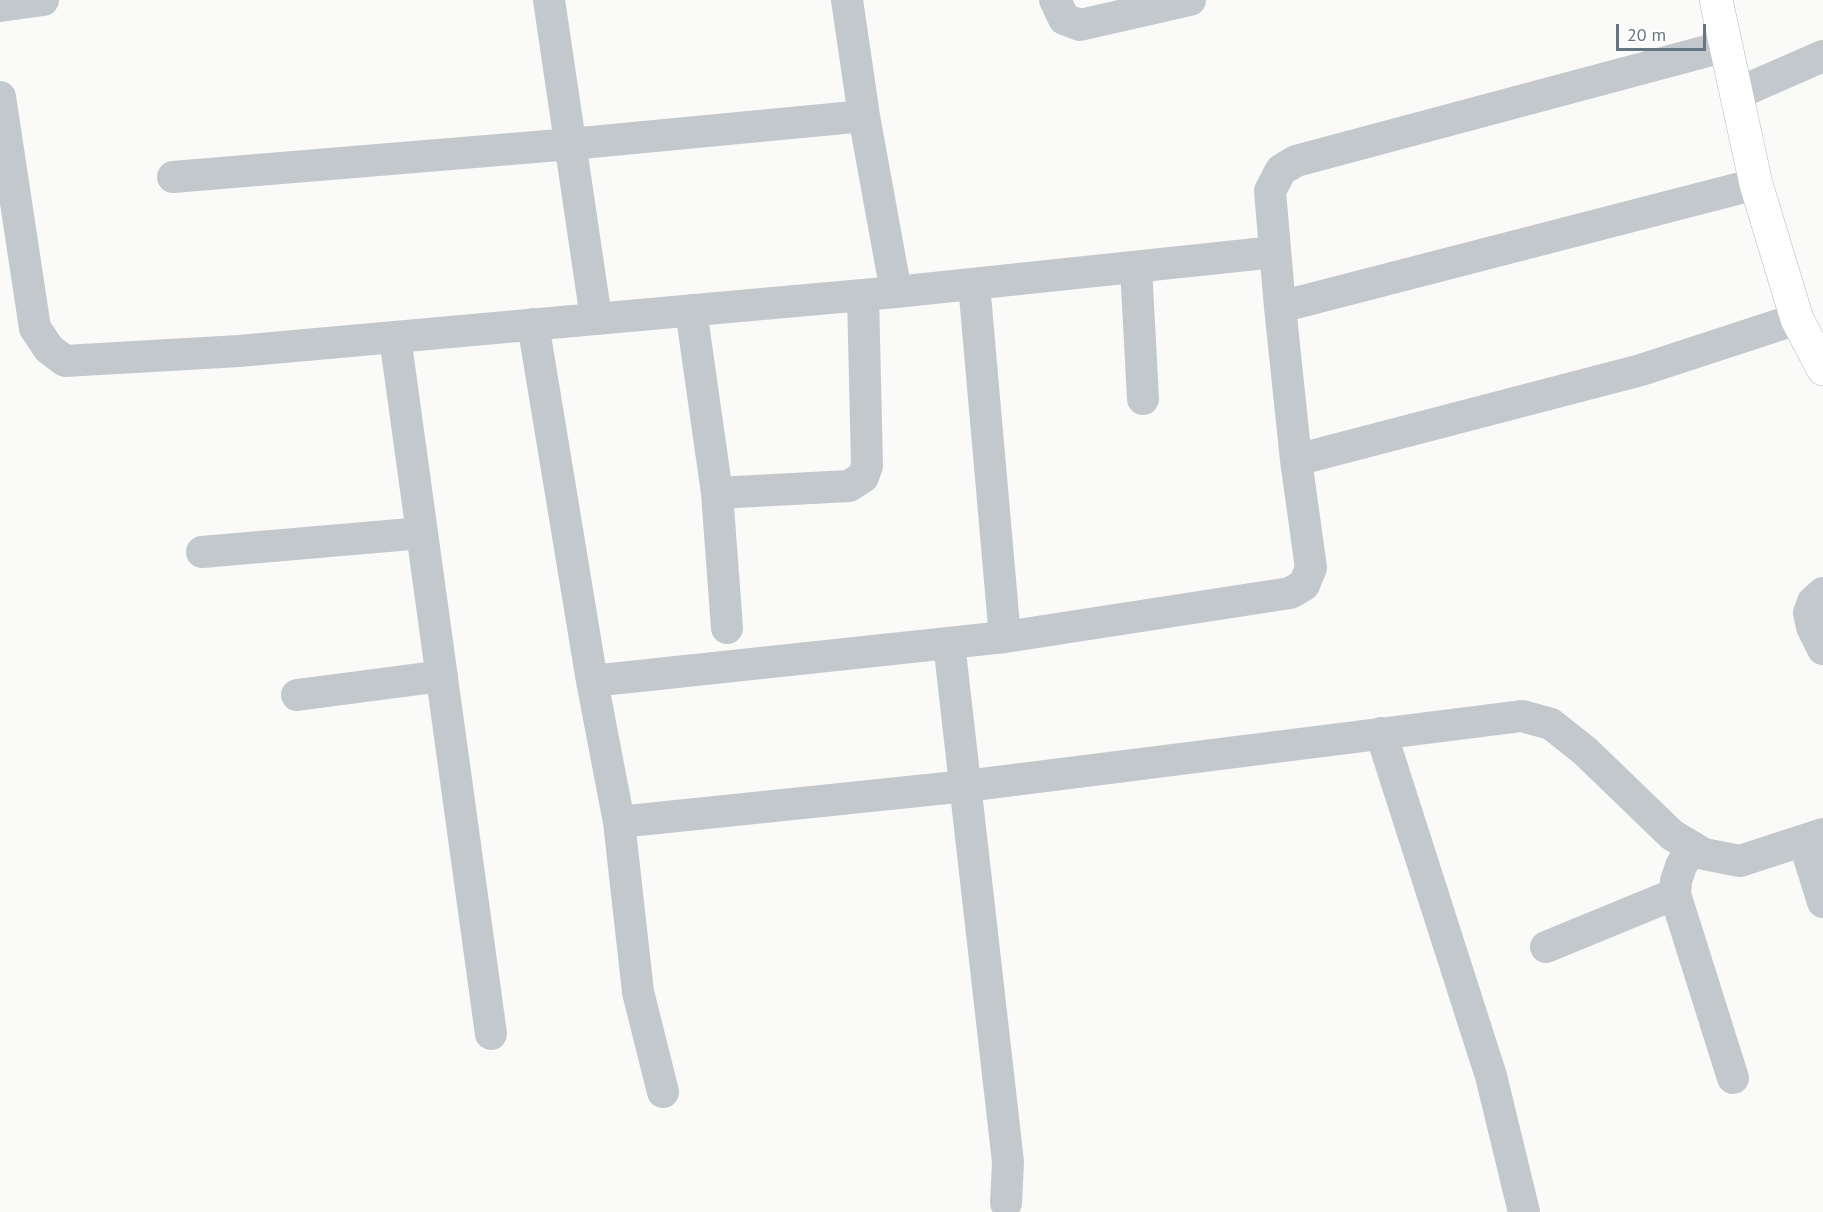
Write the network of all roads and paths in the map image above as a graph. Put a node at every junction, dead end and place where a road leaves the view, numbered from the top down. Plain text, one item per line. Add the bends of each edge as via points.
1 (43, 0) edge
2 (549, 0) edge
3 (847, 0) edge
4 (1055, 0) edge
5 (1190, 0) edge
6 (1716, 0) edge
7 (0, 6) edge
8 (1726, 46) junction
9 (1823, 57) edge
10 (1736, 94) junction
11 (0, 97) edge
12 (864, 116) junction
13 (571, 144) junction
14 (173, 177) dead end
15 (1756, 184) junction
16 (1275, 252) junction
17 (1136, 267) junction
18 (974, 284) junction
19 (896, 292) junction
20 (863, 295) junction
21 (1280, 308) junction
22 (691, 310) junction
23 (1810, 314) edge
24 (596, 318) junction
25 (533, 324) junction
26 (395, 337) junction
27 (1823, 369) edge
28 (1143, 399) dead end
29 (1296, 460) junction
30 (717, 493) junction
31 (422, 533) junction
32 (202, 552) dead end
33 (1823, 593) edge
34 (727, 628) dead end
35 (1005, 637) junction
36 (949, 643) junction
37 (1823, 649) edge
38 (442, 676) junction
39 (592, 681) junction
40 (297, 695) dead end
41 (1381, 734) junction
42 (966, 786) junction
43 (619, 822) junction
44 (1814, 838) edge
45 (1692, 847) junction
46 (1675, 894) junction
47 (1823, 902) edge
48 (1546, 947) dead end
49 (491, 1034) dead end
50 (1733, 1078) dead end
51 (663, 1092) dead end
52 (1006, 1203) dead end
53 (1524, 1212) edge

1 - 7 street
2 - 13 street
3 - 12 street
4 - 5 street via 1064,19 1080,25
6 - 8 street
8 - 10 street
8 - 16 street via 1296,161 1281,170 1270,191
9 - 10 street
10 - 15 street
11 - 26 street via 35,327 49,350 65,361
12 - 13 street
12 - 19 street
13 - 14 street
13 - 24 street
15 - 21 street
15 - 23 street
16 - 17 street
16 - 21 street
17 - 18 street
17 - 28 street
18 - 19 street
18 - 35 street
19 - 20 street
20 - 22 street
20 - 30 street via 867,466 863,477 849,486
21 - 29 street
22 - 24 street
22 - 30 street
23 - 27 street
23 - 29 street via 1641,370
24 - 25 street
25 - 26 street
25 - 39 street
26 - 31 street
29 - 35 street via 1311,568 1304,585 1290,593
30 - 34 street
31 - 32 street
31 - 38 street
33 - 37 street via 1809,613
35 - 36 street
36 - 39 street
36 - 42 street
38 - 40 street
38 - 49 street
39 - 43 street
41 - 42 street
41 - 45 street via 1522,716 1551,724 1672,834
41 - 53 street via 1491,1076
42 - 43 street
42 - 52 street via 1008,1162
43 - 51 street via 638,992
44 - 45 street via 1740,861 1704,854
44 - 47 street
45 - 46 street via 1681,866
46 - 48 street
46 - 50 street

